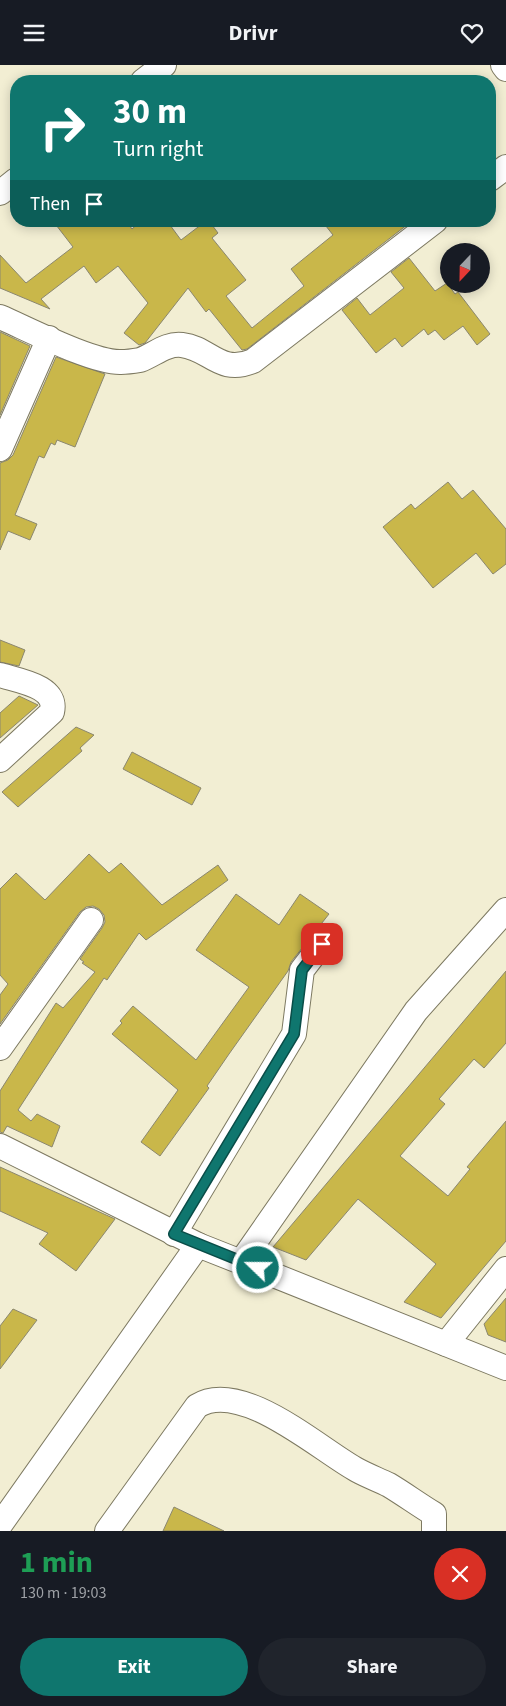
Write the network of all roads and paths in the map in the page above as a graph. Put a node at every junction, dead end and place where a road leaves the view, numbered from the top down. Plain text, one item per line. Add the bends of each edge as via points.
1 (164, 65) edge
2 (503, 65) edge
3 (506, 69) edge
4 (151, 75) edge
5 (10, 185) edge
6 (0, 193) edge
7 (427, 227) edge
8 (0, 317) edge
9 (48, 338) junction
10 (0, 449) edge
11 (0, 675) edge
12 (0, 760) edge
13 (506, 910) edge
14 (91, 920) dead end
15 (322, 944) dead end
16 (0, 1048) edge
17 (0, 1146) edge
18 (174, 1234) junction
19 (198, 1245) junction
20 (241, 1262) junction
21 (506, 1269) edge
22 (446, 1344) junction
23 (506, 1368) edge
24 (0, 1525) edge
25 (107, 1531) edge
26 (434, 1531) edge

1 - 4 street
2 - 3 street
5 - 6 street
7 - 9 street via 245,364 222,364 182,345 163,348 139,360 119,362 99,359
8 - 9 street
9 - 10 street
11 - 12 street via 44,690 53,705 52,712
13 - 20 street via 416,1011
14 - 16 street
15 - 18 street via 302,970 294,1034
17 - 18 street
18 - 19 street
19 - 20 street
19 - 24 street
20 - 22 street
21 - 22 street
22 - 23 street
25 - 26 street via 197,1406 206,1400 222,1400 248,1405 282,1420 357,1470 389,1485 434,1514

